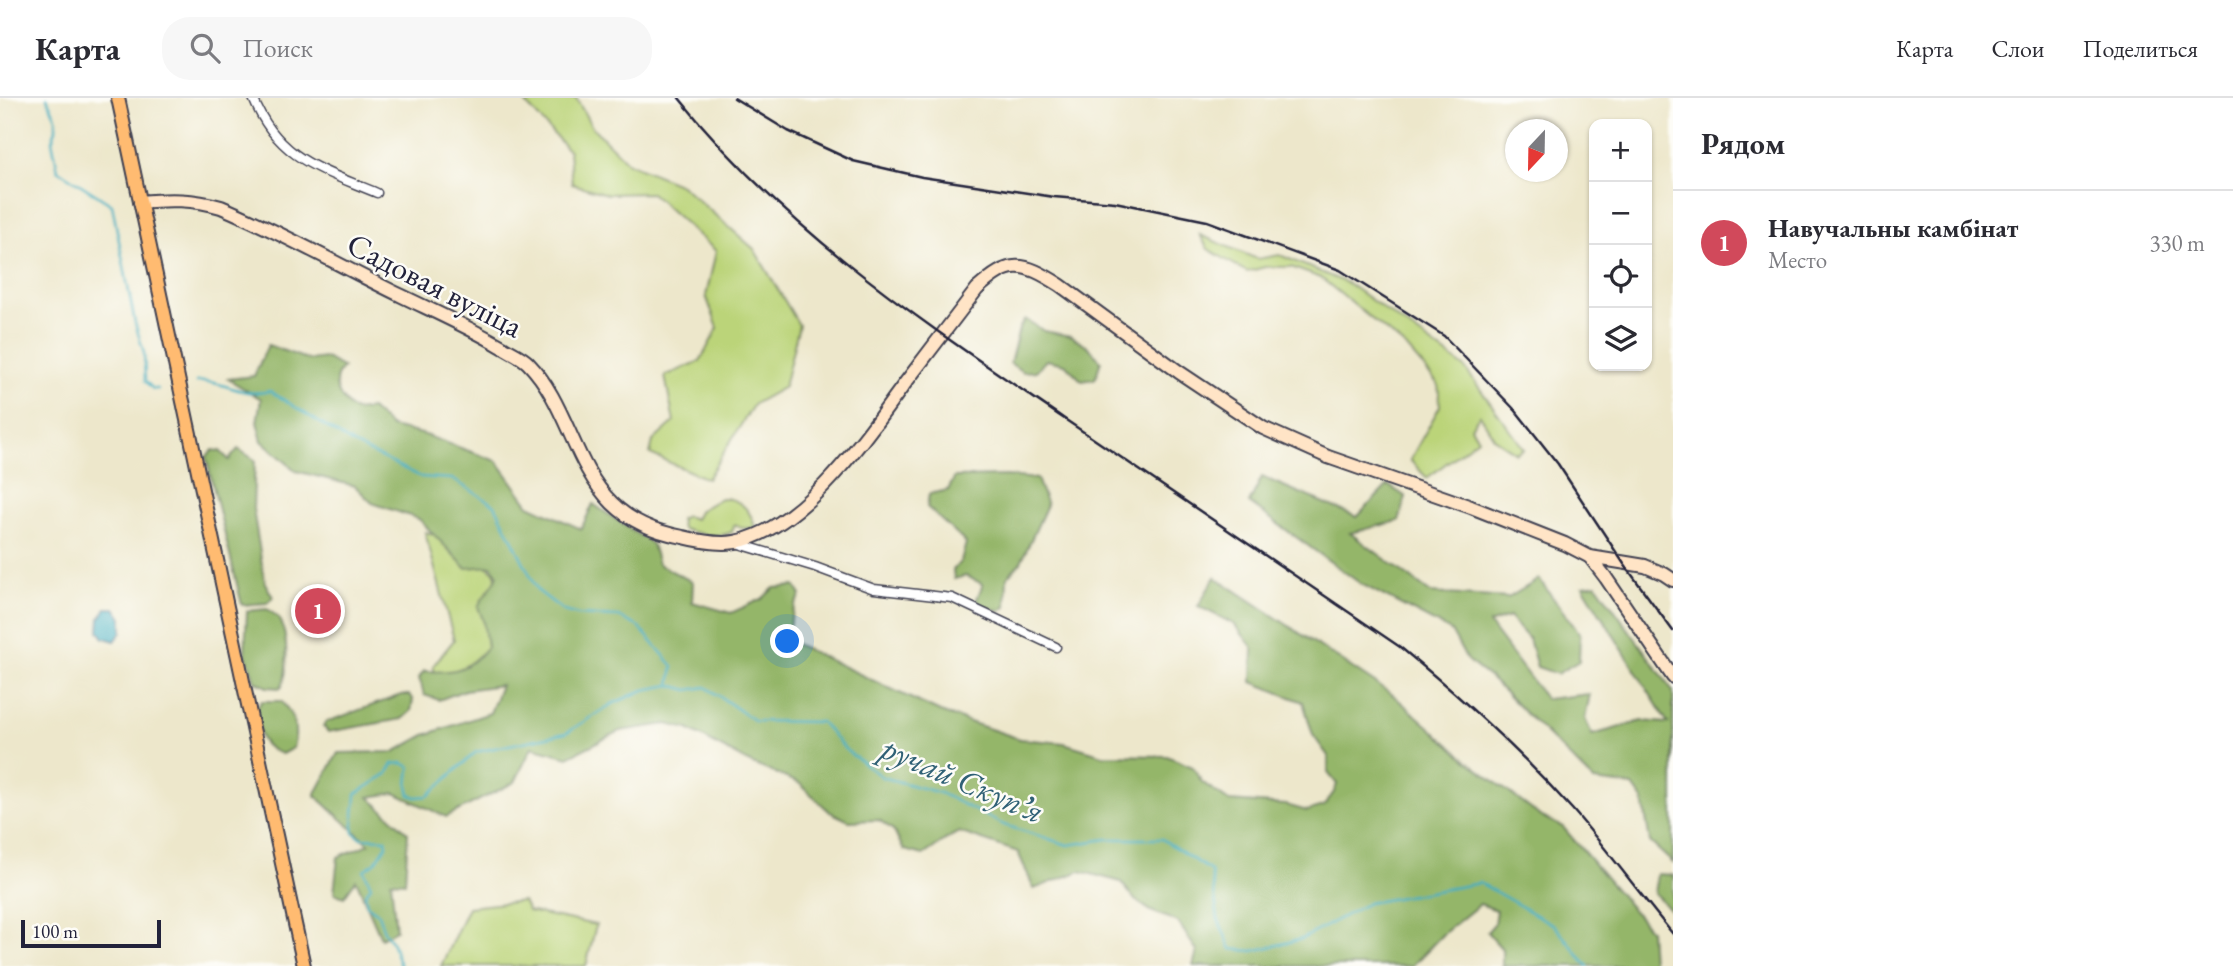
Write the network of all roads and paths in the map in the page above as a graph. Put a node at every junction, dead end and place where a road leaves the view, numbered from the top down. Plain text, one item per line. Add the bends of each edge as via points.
1 (118, 98) edge
2 (253, 98) edge
3 (377, 192) dead end
4 (140, 202) junction
5 (733, 542) junction
6 (1590, 557) junction
7 (1673, 580) edge
8 (1056, 647) dead end
9 (1673, 677) edge
10 (304, 966) edge

1 - 4 main road
2 - 3 street via 262,122 293,153 316,168
4 - 5 street, Садовая вуліца via 171,198 221,207 481,334 526,361 539,376 596,483 627,516 666,534
4 - 10 main road
5 - 6 street, Садовая вуліца via 768,529 819,490 976,289 1009,266 1042,274 1263,428
5 - 8 street, Садовая вуліца via 874,589 952,598
6 - 7 street via 1645,566
6 - 9 street

